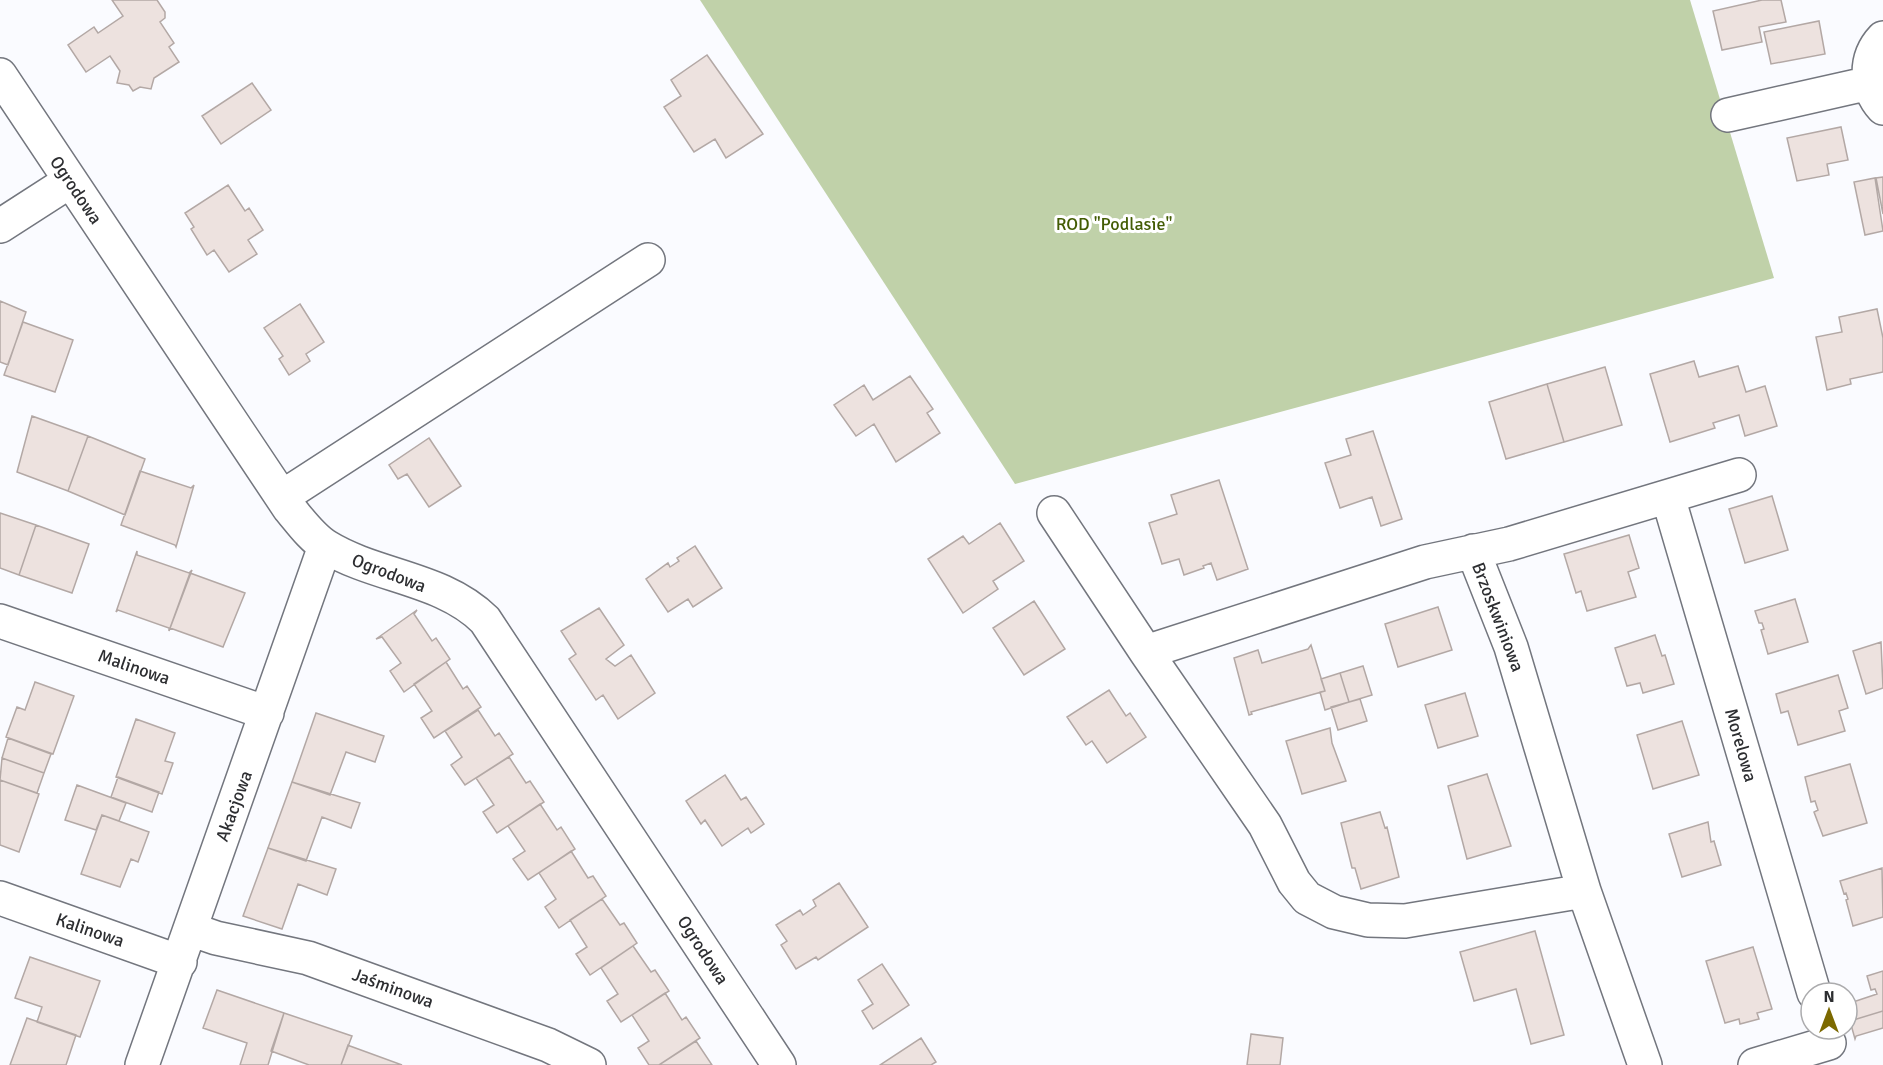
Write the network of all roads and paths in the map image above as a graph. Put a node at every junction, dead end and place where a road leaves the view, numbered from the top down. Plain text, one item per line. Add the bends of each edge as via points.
1 (1883, 38) edge
2 (0, 75) edge
3 (1876, 95) edge
4 (1728, 115) dead end
5 (70, 181) junction
6 (0, 226) edge
7 (648, 260) dead end
8 (1739, 475) dead end
9 (282, 497) junction
10 (1668, 497) junction
11 (1053, 513) dead end
12 (325, 546) junction
13 (1473, 551) junction
14 (0, 621) edge
15 (1146, 652) junction
16 (267, 713) junction
17 (1584, 891) junction
18 (0, 898) edge
19 (190, 929) junction
20 (180, 962) junction
21 (1810, 981) edge
22 (1830, 1046) edge
23 (142, 1065) edge
24 (589, 1065) edge
25 (779, 1065) edge
26 (1645, 1065) edge
27 (1755, 1065) edge

1 - 3 street via 1872,55
2 - 5 street, Ogrodowa
3 - 4 street
5 - 6 street
5 - 9 street, Ogrodowa
7 - 9 street
8 - 10 street
9 - 12 street, Ogrodowa via 306,529
10 - 13 street
10 - 21 street, Morelowa
11 - 15 street
12 - 16 street, Akacjowa
12 - 25 street, Ogrodowa via 456,598 485,620
13 - 15 street, Brzoskwiniowa via 1425,562
13 - 17 street, Brzoskwiniowa via 1511,647
14 - 16 street, Malinowa
15 - 17 street via 1265,825 1294,882 1307,898 1334,912 1368,920 1406,921
16 - 19 street, Akacjowa
17 - 26 street, Brzoskwiniowa
18 - 20 street, Kalinowa
19 - 20 street, Akacjowa
19 - 24 street, Jaśminowa via 308,958 548,1045
20 - 23 street, Akacjowa
22 - 27 street

